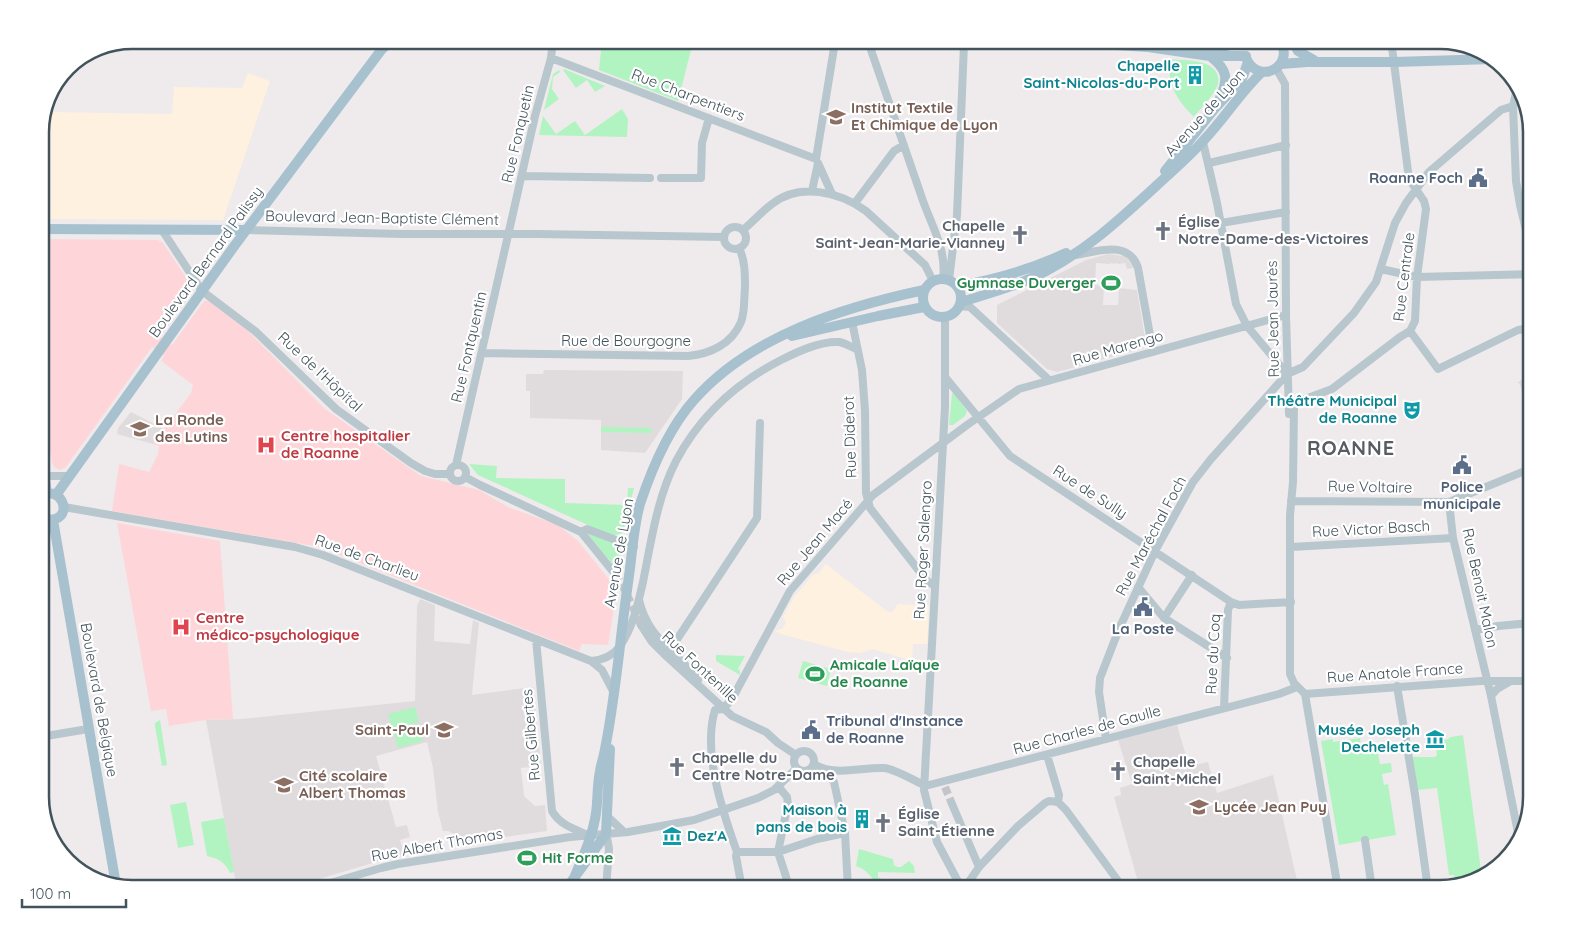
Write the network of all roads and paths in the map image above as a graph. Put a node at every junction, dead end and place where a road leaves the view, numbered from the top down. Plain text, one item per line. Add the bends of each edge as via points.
1 (552, 49) edge
2 (834, 49) edge
3 (871, 49) edge
4 (964, 49) edge
5 (1162, 49) edge
6 (1246, 49) edge
7 (1283, 49) edge
8 (1288, 49) edge
9 (1297, 49) edge
10 (1392, 49) edge
11 (382, 50) edge
12 (1210, 56) junction
13 (551, 58) junction
14 (1247, 59) junction
15 (1481, 59) edge
16 (1312, 62) junction
17 (1394, 62) junction
18 (1278, 66) junction
19 (1262, 72) junction
20 (1517, 99) edge
21 (1513, 106) junction
22 (1216, 107) junction
23 (709, 118) junction
24 (1203, 142) junction
25 (1286, 144) junction
26 (904, 145) junction
27 (817, 161) junction
28 (1209, 163) junction
29 (522, 176) junction
30 (650, 178) dead end
31 (660, 178) dead end
32 (812, 191) junction
33 (1416, 191) junction
34 (832, 194) junction
35 (1148, 194) junction
36 (855, 203) junction
37 (1286, 212) junction
38 (1124, 216) junction
39 (1523, 218) edge
40 (1221, 223) junction
41 (49, 229) edge
42 (162, 230) junction
43 (246, 230) junction
44 (743, 230) junction
45 (509, 234) junction
46 (724, 238) junction
47 (739, 248) junction
48 (1073, 256) junction
49 (1381, 269) junction
50 (1523, 274) edge
51 (1417, 277) junction
52 (946, 282) junction
53 (924, 290) junction
54 (202, 291) junction
55 (960, 304) junction
56 (924, 307) junction
57 (1286, 315) junction
58 (946, 318) junction
59 (852, 322) junction
60 (1247, 326) junction
61 (1523, 329) edge
62 (1410, 331) junction
63 (776, 339) junction
64 (856, 349) junction
65 (1153, 352) junction
66 (482, 353) junction
67 (1287, 374) junction
68 (945, 377) junction
69 (1049, 380) junction
70 (1289, 391) junction
71 (1300, 400) junction
72 (979, 417) junction
73 (760, 423) dead end
74 (967, 426) joint
75 (943, 443) junction
76 (456, 465) junction
77 (1523, 472) edge
78 (450, 474) junction
79 (49, 476) edge
80 (69, 476) junction
81 (465, 477) junction
82 (49, 495) edge
83 (49, 496) edge
84 (868, 501) junction
85 (1291, 501) junction
86 (1449, 502) junction
87 (64, 507) junction
88 (49, 519) edge
89 (53, 520) junction
90 (582, 532) junction
91 (1453, 538) junction
92 (634, 547) junction
93 (1291, 547) junction
94 (1155, 551) junction
95 (616, 574) tunnel mouth
96 (1192, 575) junction
97 (935, 586) junction
98 (1138, 587) junction
99 (639, 598) junction
100 (1231, 602) junction
101 (1291, 602) junction
102 (1164, 618) junction
103 (1523, 624) edge
104 (641, 625) tunnel mouth
105 (1475, 630) junction
106 (536, 639) junction
107 (619, 648) junction
108 (670, 650) junction
109 (1227, 658) junction
110 (591, 661) junction
111 (1487, 680) junction
112 (1523, 681) edge
113 (1508, 682) junction
114 (1397, 686) junction
115 (1297, 687) junction
116 (704, 689) junction
117 (614, 693) junction
118 (1305, 694) junction
119 (1491, 696) junction
120 (612, 706) junction
121 (1224, 708) junction
122 (719, 710) junction
123 (88, 729) junction
124 (49, 736) edge
125 (1106, 739) junction
126 (605, 751) junction
127 (796, 755) junction
128 (1047, 755) junction
129 (812, 766) junction
130 (797, 768) junction
131 (838, 770) junction
132 (832, 778) junction
133 (924, 784) junction
134 (778, 786) junction
135 (1058, 802) junction
136 (952, 804) tunnel mouth
137 (722, 811) junction
138 (608, 817) junction
139 (1519, 822) edge
140 (624, 832) junction
141 (606, 834) junction
142 (845, 834) junction
143 (590, 836) junction
144 (1365, 840) dead end
145 (737, 852) junction
146 (778, 852) junction
147 (585, 864) junction
148 (979, 867) junction
149 (115, 878) edge
150 (574, 878) joint
151 (340, 880) edge
152 (607, 880) edge
153 (740, 880) edge
154 (787, 880) edge
155 (848, 880) edge
156 (958, 880) edge
157 (970, 880) edge
158 (1117, 880) edge
159 (1336, 880) edge
160 (1371, 880) edge
161 (1427, 880) edge

1 - 13 street, Rue Fonquetin
2 - 27 street
3 - 26 street
4 - 52 street via 957,215
5 - 12 main road
6 - 14 main road, Avenue de Lyon
7 - 18 main road via 1284,55
8 - 16 main road via 1295,57
9 - 16 main road
10 - 17 street
11 - 43 main road, Boulevard Bernard Palissy
12 - 14 main road
12 - 22 main road via 1222,67 1226,79
13 - 23 street, Rue Charpentiers
13 - 29 street, Rue Fonquetin
14 - 19 main road via 1253,68
14 - 22 main road, Avenue de Lyon via 1242,79
15 - 17 main road
16 - 17 main road
16 - 18 main road
17 - 33 street via 1410,182
18 - 19 main road
18 - 25 street, Rue Jean Jaurès via 1285,84
19 - 24 main road, Avenue de Lyon
20 - 21 street
21 - 33 street, Rue Maréchal Foch via 1501,110 1429,172
21 - 39 street via 1516,181
22 - 35 main road, Avenue de Lyon
23 - 27 street, Rue Charpentiers
23 - 31 street via 702,143 701,178
24 - 28 street
24 - 35 main road, Avenue de Lyon
25 - 28 street
25 - 37 street, Rue Jean Jaurès
26 - 36 street via 894,151
26 - 52 street via 940,244
27 - 32 street
27 - 34 street
28 - 40 street
29 - 30 street
29 - 45 street, Rue Fonquetin
32 - 34 street
32 - 44 street via 796,192 779,199
33 - 49 street, Rue Maréchal Foch via 1394,223
33 - 51 street, Rue Centrale via 1424,200 1426,209
34 - 36 street
35 - 38 main road, Avenue de Lyon
36 - 52 street
37 - 40 street
37 - 57 street, Rue Jean Jaurès
38 - 48 main road, Avenue de Lyon
38 - 52 main road, Avenue de Lyon via 1081,245 1048,261 984,282
40 - 60 street via 1236,304
41 - 42 main road, Boulevard Jean-Baptiste Clément
42 - 43 main road, Boulevard Jean-Baptiste Clément
42 - 54 street
43 - 45 street, Boulevard Jean-Baptiste Clément
43 - 54 main road, Boulevard Bernard Palissy
44 - 46 street, Boulevard Jean-Baptiste Clément via 732,227
44 - 47 street via 746,240
45 - 46 street, Boulevard Jean-Baptiste Clément
45 - 66 street, Rue Fontquentin
46 - 47 street via 729,247
47 - 66 street, Rue de Bourgogne via 744,272 742,321 730,339 718,348 698,355 669,356
48 - 55 main road, Avenue de Lyon via 1024,281
48 - 65 street via 1115,249 1132,257 1138,268
49 - 51 street
49 - 67 street, Rue Maréchal Foch via 1376,282 1354,313 1303,367
50 - 51 street
51 - 62 street, Rue Centrale via 1415,321
52 - 53 main road
52 - 55 main road via 960,291
53 - 56 main road
53 - 63 main road, Avenue de Lyon via 888,297 825,317
54 - 78 street, Rue de l'Hôpital via 256,331 336,409 425,471
54 - 80 main road, Boulevard Bernard Palissy
55 - 58 main road
55 - 69 street via 970,306
56 - 58 main road via 933,316
56 - 59 main road, Avenue de Lyon
57 - 60 street, Rue Marengo
57 - 67 street, Rue Jean Jaurès
58 - 68 street, Rue Roger Salengro
59 - 63 main road, Avenue de Lyon
59 - 64 street, Rue Diderot
60 - 65 street, Rue Marengo
60 - 67 street
61 - 62 street, Rue Centrale via 1438,369
62 - 71 street via 1332,389
63 - 92 main road, Avenue de Lyon via 728,370 688,407 667,442 645,492 638,512
64 - 84 street, Rue Diderot via 862,370
64 - 99 street via 838,342 791,355 749,378 701,422 666,483
65 - 69 street, Rue Marengo
66 - 76 street, Rue Fontquentin
67 - 70 street, Rue Jean Jaurès
67 - 94 street, Rue Maréchal Foch via 1210,459 1193,482
68 - 72 street, Rue de Sully
68 - 75 street, Rue Roger Salengro
69 - 72 street, Rue Marengo via 1019,389
70 - 71 street, Rue Jean Jaurès
70 - 85 street, Rue Jean Jaurès
71 - 85 street, Rue Jean Jaurès via 1293,409
72 - 74 street, Rue Marengo
72 - 94 street, Rue de Sully via 1010,456
73 - 108 street via 758,518
74 - 75 street, Rue Jean Macé
75 - 84 street, Rue Jean Macé
75 - 97 street, Rue Roger Salengro
76 - 78 street
76 - 81 street via 464,467
77 - 86 street
78 - 81 street via 456,480
79 - 80 street
80 - 82 main road, Boulevard Bernard Palissy
81 - 90 street
83 - 87 main road via 62,500
84 - 97 street, Rue Diderot via 879,521 927,582
84 - 122 street, Rue Jean Macé via 790,591 732,699
85 - 86 street, Rue Voltaire
85 - 93 street, Rue Jean Jaurès
86 - 91 street, Rue Benoit Malon
87 - 89 main road via 59,517
87 - 106 street, Rue de Charlieu via 314,552
88 - 89 main road
89 - 123 main road, Boulevard de Belgique
90 - 92 street via 587,529
90 - 95 street
91 - 93 street, Rue Victor Basch
91 - 105 street, Rue Benoit Malon
92 - 107 main road, Avenue de Lyon
93 - 101 street, Rue Jean Jaurès
94 - 96 street, Rue de Sully
94 - 98 street, Rue Maréchal Foch
96 - 100 street, Rue de Sully
96 - 102 street
97 - 133 street, Rue Roger Salengro
98 - 102 street
98 - 125 street, Rue Maréchal Foch via 1100,678
99 - 107 street via 634,620
99 - 108 street via 646,622
100 - 101 street via 1239,605
100 - 109 street, Rue du Coq
101 - 115 street, Rue Jean Jaurès via 1290,674
102 - 109 street
103 - 105 street
104 - 116 street, Rue Fontenille via 652,642
105 - 111 street, Rue Benoit Malon
106 - 110 street, Rue de Charlieu
106 - 143 street, Rue Gilbertes via 552,811 564,824
107 - 110 street via 604,659
107 - 117 main road, Avenue de Lyon
108 - 116 street via 692,671
109 - 121 street, Rue du Coq
110 - 117 street, Rue de Charlieu via 602,670
111 - 113 street, Rue Anatole France
111 - 114 street, Rue Anatole France
111 - 119 street, Rue Benoit Malon
112 - 113 street, Rue Anatole France
113 - 119 street
114 - 118 street, Rue Anatole France
114 - 161 street
115 - 118 street
115 - 121 street, Rue Charles de Gaulle
116 - 122 street, Rue Fontenille
117 - 120 main road, Avenue de Lyon
118 - 159 street
119 - 139 street, Rue Benoit Malon
120 - 126 main road, Avenue de Lyon
120 - 138 main road, Avenue de Lyon
121 - 125 street, Rue Charles de Gaulle
122 - 127 street, Rue Fontenille via 766,732
122 - 137 street via 710,742
123 - 124 street
123 - 149 main road, Boulevard de Belgique
125 - 128 street, Rue Charles de Gaulle
126 - 141 street via 602,815
126 - 143 main road, Avenue de Lyon
127 - 129 street via 809,752 813,757
127 - 130 street
128 - 133 street, Rue Charles de Gaulle via 943,784
128 - 135 street via 1059,795
129 - 130 street via 805,771
129 - 131 street
129 - 132 street
130 - 134 street, Rue Albert Thomas
131 - 132 street
131 - 133 street, Rue Charles de Gaulle via 886,768
132 - 142 street
133 - 156 street, Rue Roger Salengro via 937,842
134 - 137 street, Rue Albert Thomas via 758,798
134 - 146 street via 787,797 788,804
135 - 148 street via 1049,801 1041,805
135 - 158 street
136 - 148 street
137 - 140 street, Rue Albert Thomas via 672,825
137 - 145 street
138 - 140 street
138 - 141 main road, Avenue de Lyon
140 - 141 street, Rue Albert Thomas
141 - 143 street, Rue Albert Thomas
141 - 147 main road
141 - 152 street via 609,849
142 - 146 street
142 - 155 street
143 - 147 street
143 - 150 main road, Avenue de Lyon
143 - 151 street, Rue Albert Thomas via 398,864
144 - 160 street
145 - 146 street
145 - 153 street
146 - 154 street
147 - 150 main road
148 - 157 street

